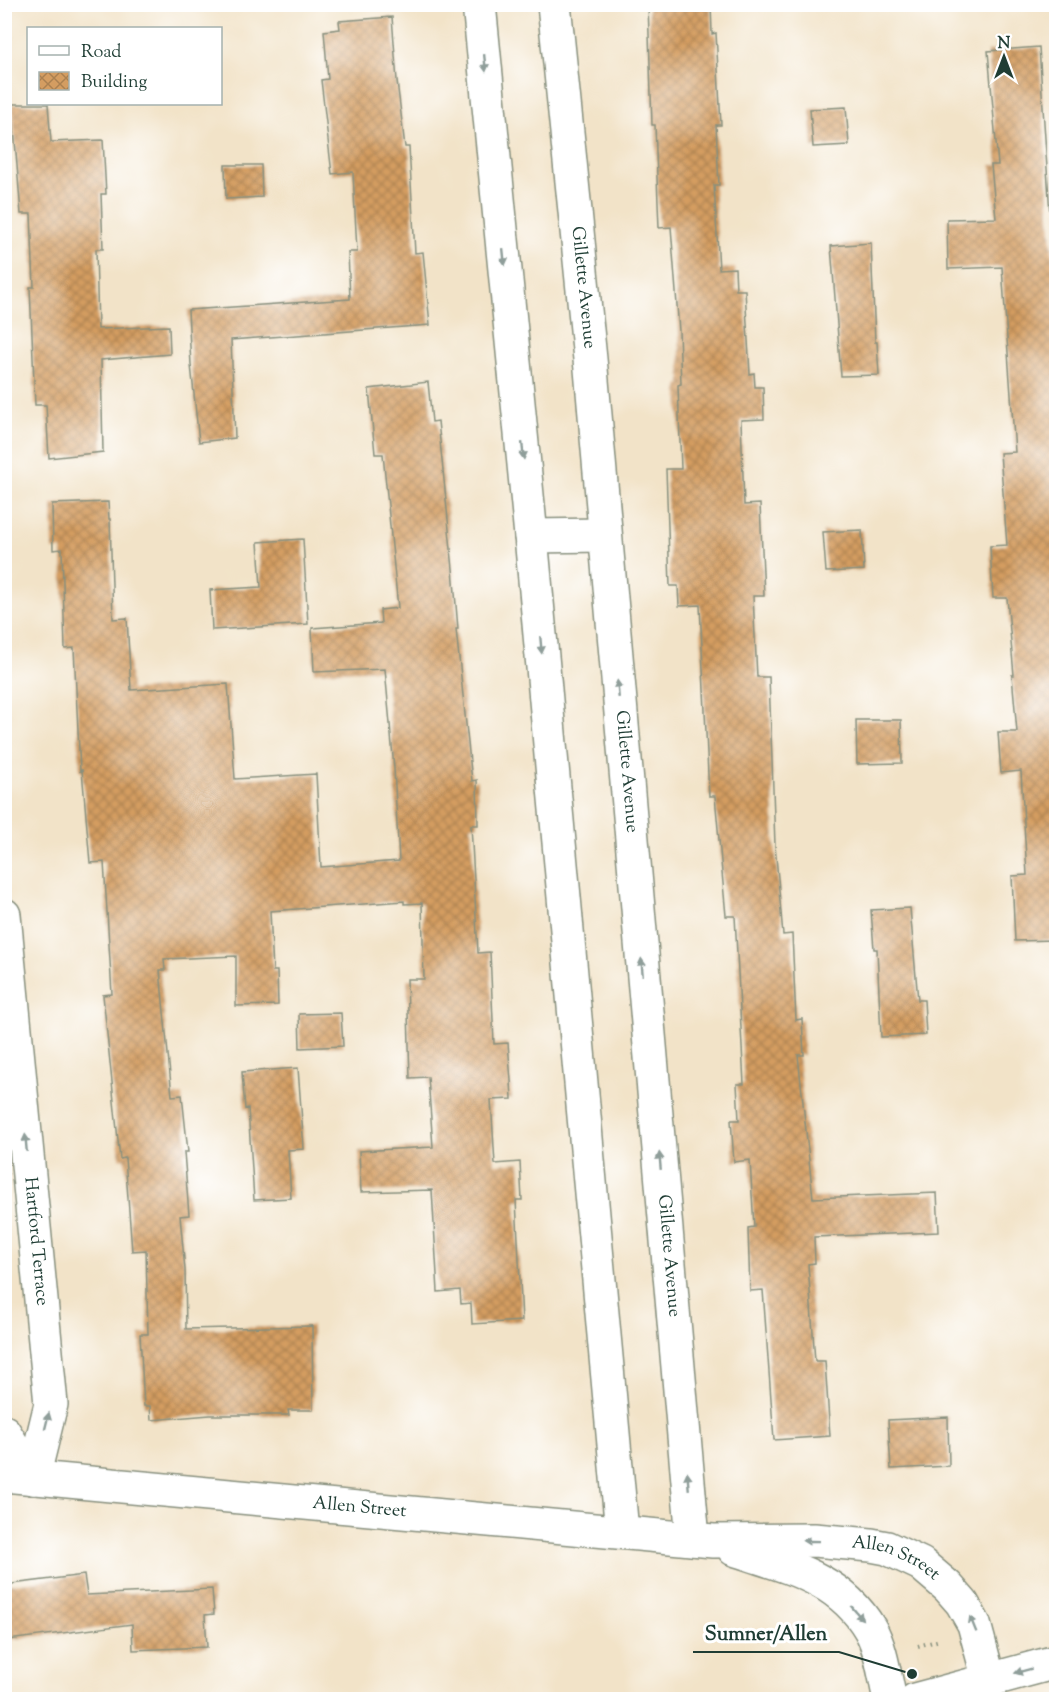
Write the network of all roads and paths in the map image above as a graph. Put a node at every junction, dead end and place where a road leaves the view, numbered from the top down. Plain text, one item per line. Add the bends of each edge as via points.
1 (479, 4) edge
2 (554, 4) edge
3 (604, 535) junction
4 (531, 536) junction
5 (4, 915) edge
6 (4, 1432) edge
7 (19, 1476) edge
8 (622, 1532) junction
9 (703, 1540) junction
10 (944, 1640) dead end
11 (912, 1648) dead end
12 (1056, 1662) edge
13 (987, 1690) edge
14 (891, 1700) edge
15 (915, 1700) edge

1 -> 4 street
2 - 3 street, Gillette Avenue
3 - 4 street
9 -> 3 street, Gillette Avenue
4 -> 8 street
7 -> 5 street, Hartford Terrace via 51,1404
6 - 7 street
7 - 8 street, Allen Street
8 - 9 street, Allen Street
13 -> 9 street, Allen Street via 974,1624 962,1603 935,1575 904,1554 871,1545 814,1540
9 -> 14 street, Allen Street via 814,1577 830,1586 870,1630
10 - 11 path
12 -> 13 street
13 - 15 street

